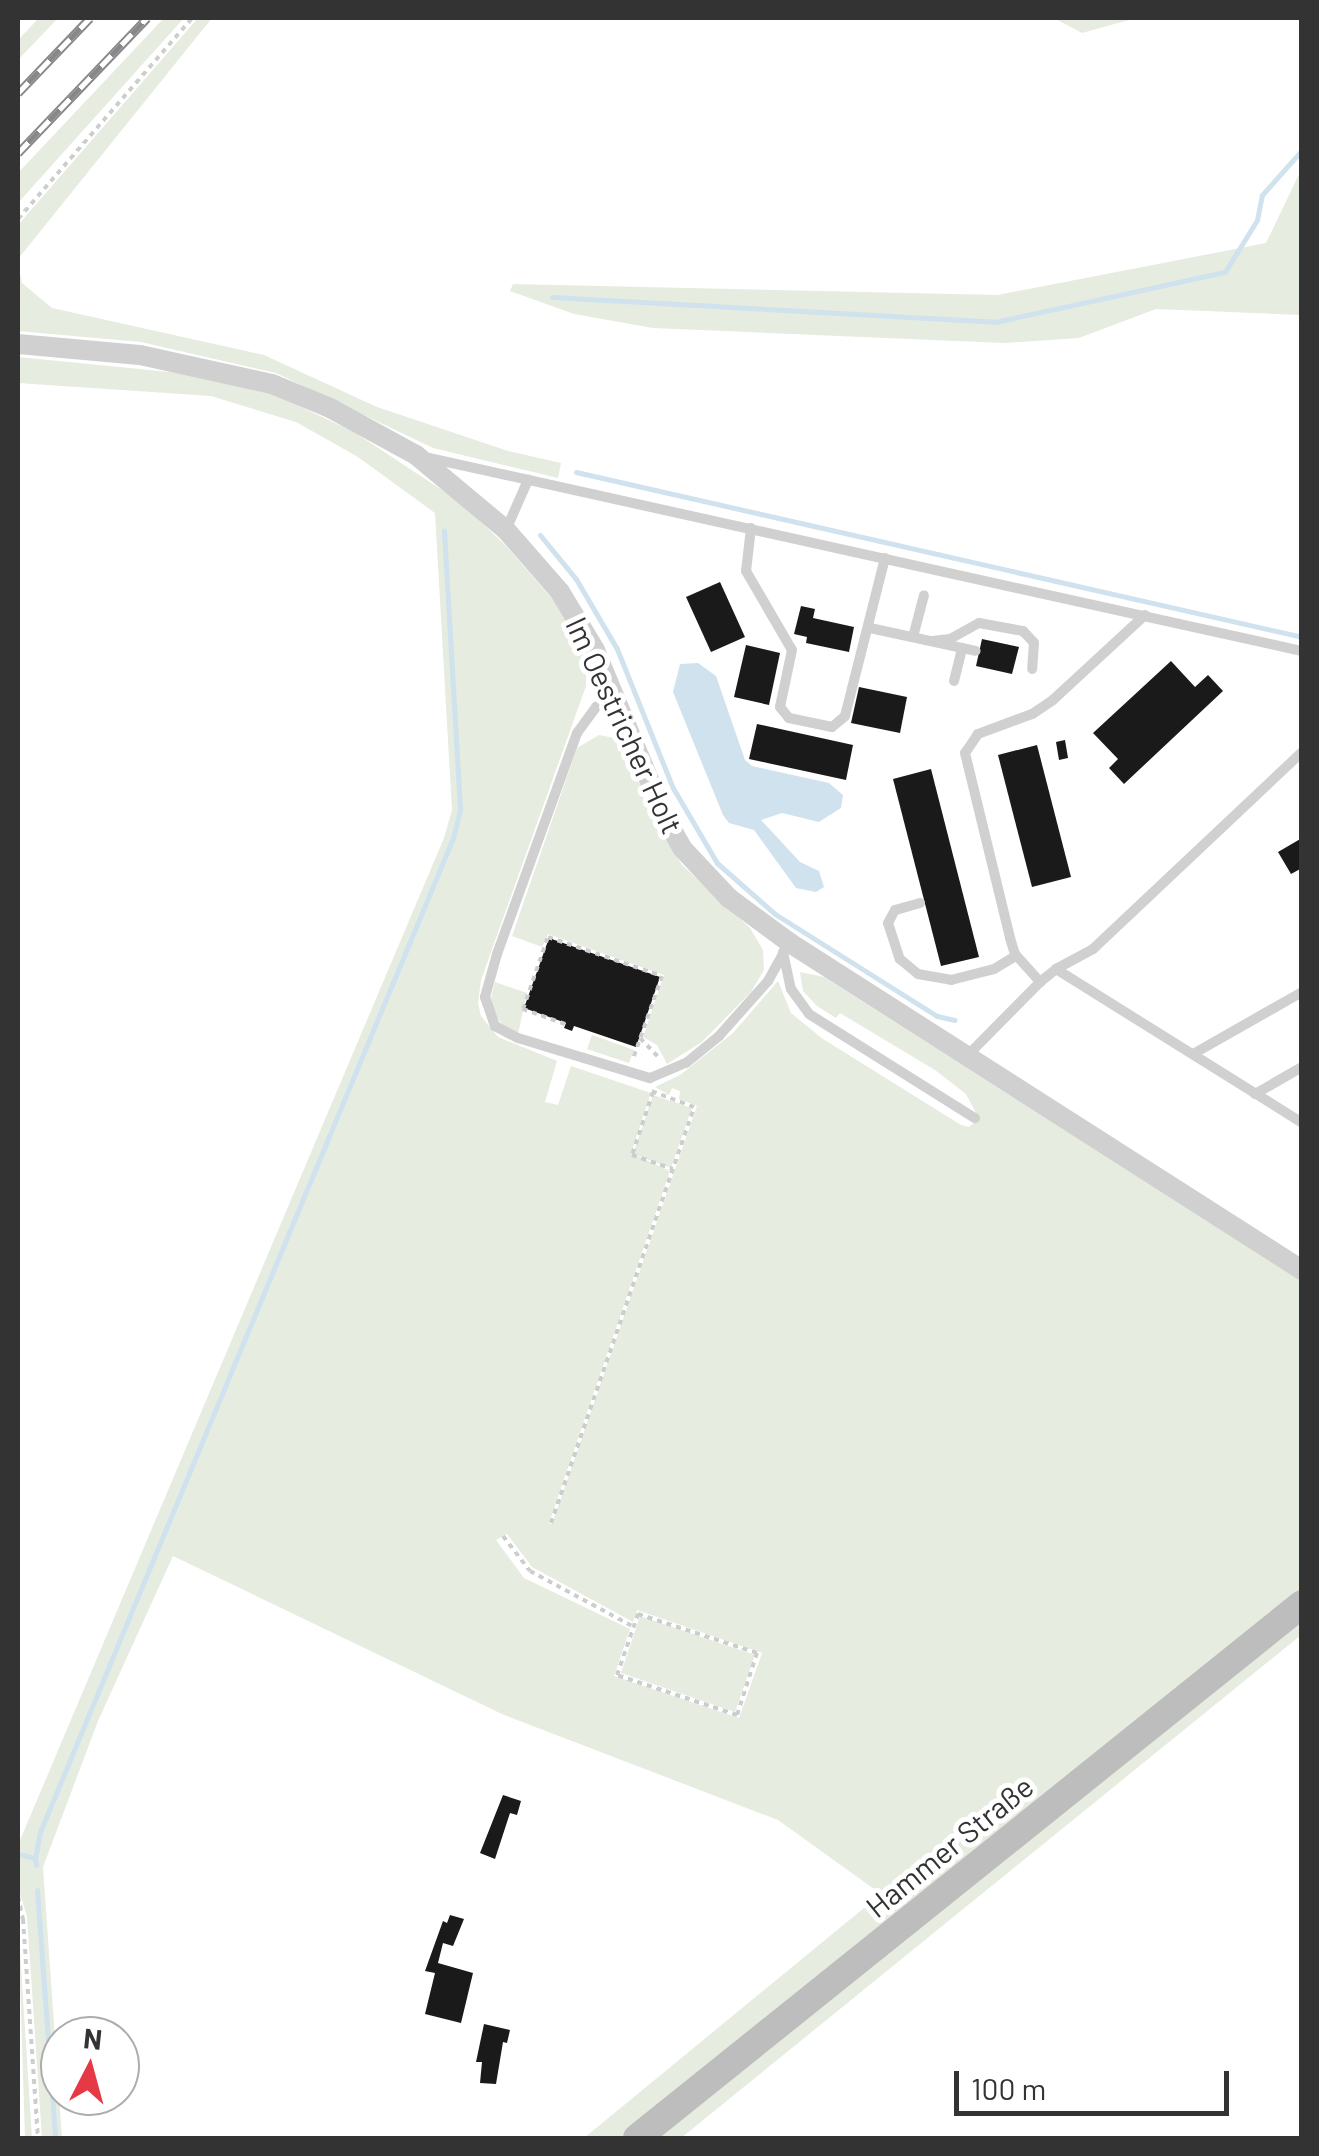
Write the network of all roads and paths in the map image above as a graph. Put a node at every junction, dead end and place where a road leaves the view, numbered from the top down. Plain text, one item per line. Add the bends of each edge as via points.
1 (192, 18) edge
2 (18, 218) edge
3 (18, 344) edge
4 (416, 455) junction
5 (528, 480) junction
6 (751, 528) junction
7 (506, 530) junction
8 (885, 558) junction
9 (924, 595) dead end
10 (1145, 615) junction
11 (870, 628) junction
12 (913, 637) junction
13 (932, 642) junction
14 (962, 648) junction
15 (1302, 650) edge
16 (976, 651) dead end
17 (1032, 670) dead end
18 (954, 681) dead end
19 (615, 695) junction
20 (1302, 752) edge
21 (920, 903) dead end
22 (786, 948) junction
23 (1016, 956) junction
24 (1056, 969) junction
25 (1040, 982) junction
26 (1302, 992) edge
27 (566, 1024) dead end
28 (640, 1038) junction
29 (1192, 1054) junction
30 (968, 1055) junction
31 (1302, 1067) edge
32 (629, 1072) junction
33 (670, 1073) junction
34 (650, 1078) junction
35 (653, 1092) junction
36 (1255, 1094) junction
37 (975, 1118) dead end
38 (1302, 1123) edge
39 (673, 1169) junction
40 (1302, 1270) edge
41 (551, 1522) dead end
42 (503, 1536) dead end
43 (1302, 1604) edge
44 (634, 1628) junction
45 (18, 1896) edge
46 (38, 2138) edge
47 (637, 2138) edge

1 - 2 path
3 - 4 street, Im Oestricher Holt via 140,355 272,384
4 - 5 lane
4 - 7 street, Im Oestricher Holt
5 - 6 lane
5 - 7 lane
6 - 8 lane
6 - 11 lane via 746,572 792,650 784,715 832,727 842,721
7 - 19 street, Im Oestricher Holt via 579,620
8 - 10 lane
8 - 11 lane
9 - 12 lane
10 - 15 lane
10 - 23 lane via 1053,700 978,734 965,753
11 - 12 lane
12 - 13 lane
13 - 14 lane
13 - 17 lane via 979,623 1023,631 1034,643
14 - 16 lane
14 - 18 lane
19 - 22 street, Im Oestricher Holt via 682,848
19 - 32 lane via 577,732 485,997 488,1014 507,1034
20 - 24 lane via 1094,949
21 - 23 lane via 895,910 888,923 900,959 918,974 951,980
22 - 30 street, Im Oestricher Holt
22 - 33 lane via 744,1010
22 - 37 lane via 792,988 810,1014
23 - 25 lane
24 - 25 lane
24 - 29 lane
25 - 30 lane
26 - 29 lane
27 - 28 path via 523,1009 548,936 662,976
28 - 32 path
28 - 33 path
29 - 36 lane
30 - 40 street, Im Oestricher Holt
31 - 36 lane
32 - 34 lane
33 - 34 lane
34 - 35 path
35 - 39 path via 694,1107
35 - 39 path via 632,1155
36 - 38 lane
39 - 41 path
42 - 44 path via 530,1571
43 - 47 main road, Hammer Straße
44 - 44 path via 618,1674 737,1715 758,1653 638,1614
45 - 46 path

